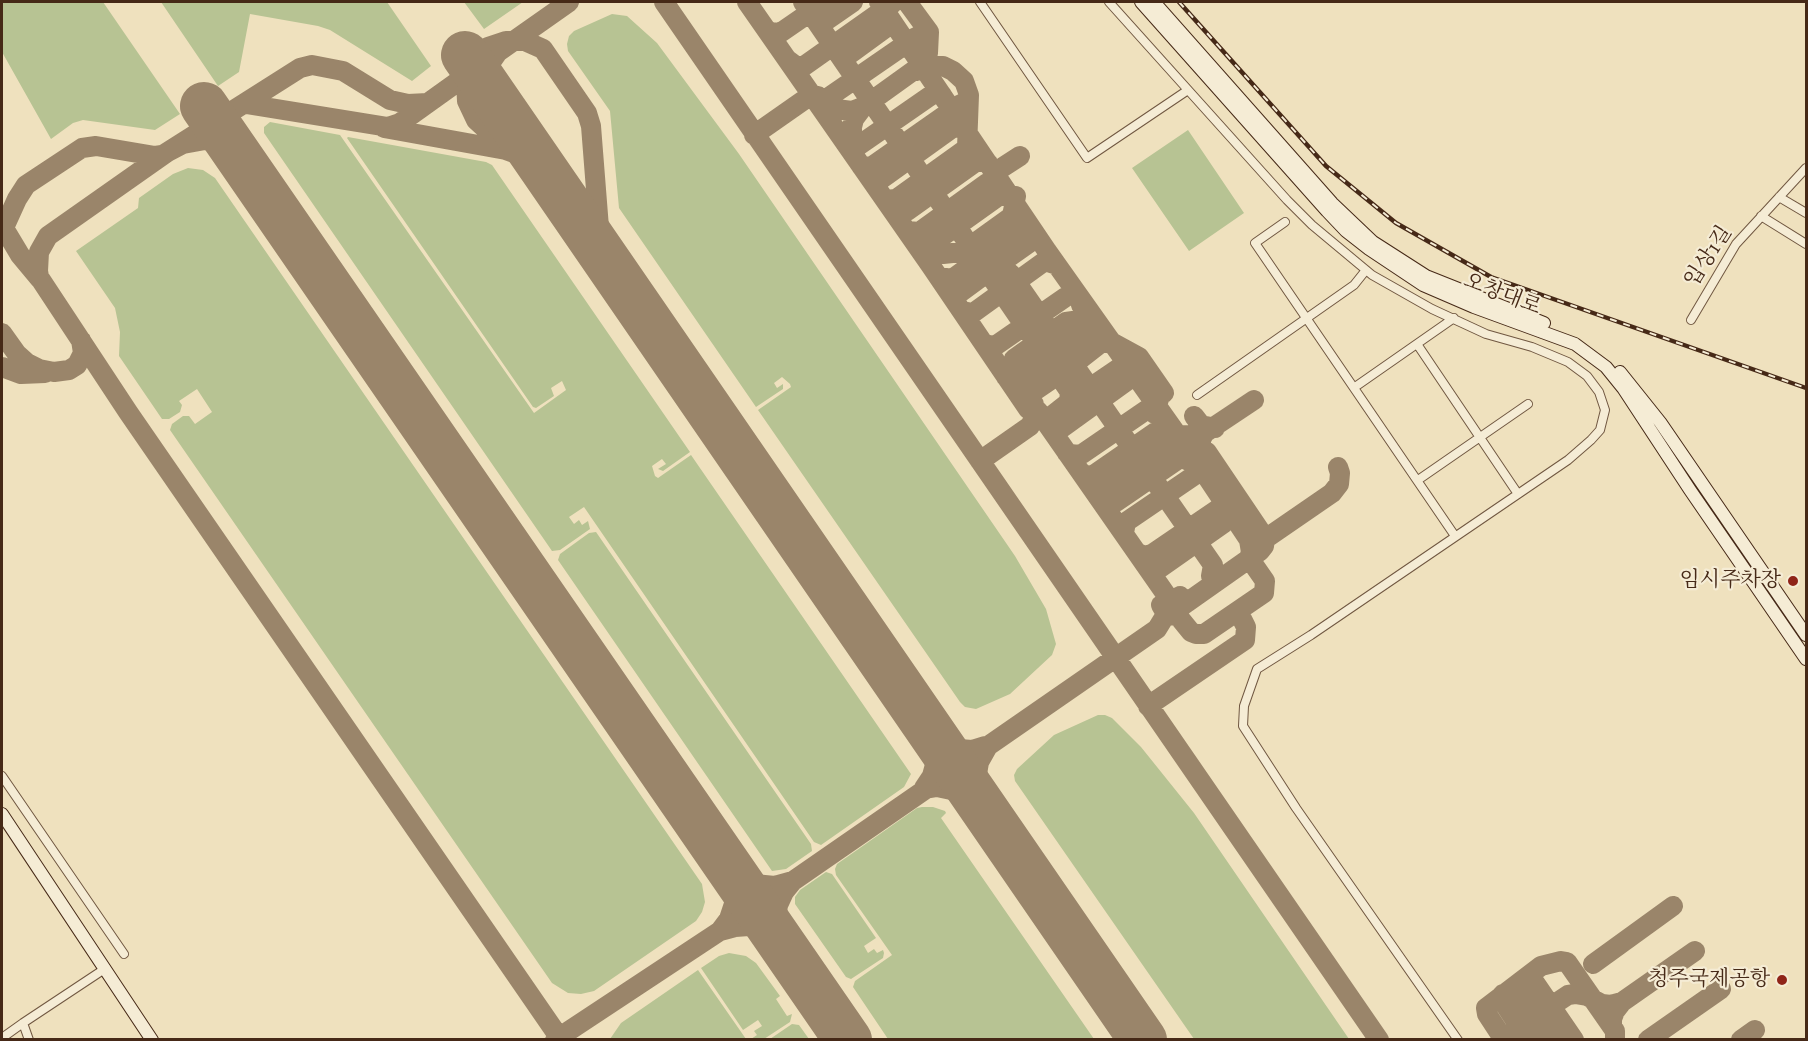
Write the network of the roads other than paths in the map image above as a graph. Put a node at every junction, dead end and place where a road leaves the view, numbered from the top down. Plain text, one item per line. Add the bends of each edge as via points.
1 (980, 2) edge
2 (1109, 2) edge
3 (1141, 2) edge
4 (1155, 2) edge
5 (1188, 90) junction
6 (1806, 168) edge
7 (1779, 197) junction
8 (1806, 213) edge
9 (1761, 216) junction
10 (1285, 222) dead end
11 (1806, 244) edge
12 (1366, 270) junction
13 (1454, 318) junction
14 (1306, 319) junction
15 (1691, 320) dead end
16 (1417, 344) junction
17 (1355, 387) junction
18 (1197, 395) dead end
19 (1528, 404) dead end
20 (1481, 438) junction
21 (1418, 480) junction
22 (1518, 494) junction
23 (1455, 536) junction
24 (1806, 634) edge
25 (1806, 659) edge
26 (2, 776) edge
27 (2, 814) edge
28 (124, 954) dead end
29 (106, 968) junction
30 (23, 1023) junction
31 (2, 1038) edge
32 (29, 1040) edge
33 (152, 1040) edge
34 (1458, 1040) edge

1 - 5 street via 1087,158
2 - 5 street
3 - 25 main road, 오창대로 via 1346,231 1423,285 1575,344 1606,367
4 - 24 main road, 오창대로 via 1332,203 1373,242 1426,276 1555,327 1606,357 1660,422
5 - 12 street via 1311,225
6 - 7 street, 입상1길
7 - 8 street
7 - 9 street, 입상1길
9 - 11 street, 입상1길
9 - 15 street, 입상1길 via 1736,244
10 - 14 street via 1255,243
12 - 13 street
12 - 14 street via 1354,285
13 - 16 street
13 - 22 street via 1486,334 1568,362 1587,376 1599,392 1605,410 1600,430 1568,460
14 - 17 street
14 - 18 street
16 - 17 street
16 - 20 street
17 - 21 street
19 - 20 street
20 - 21 street
20 - 22 street
21 - 23 street
22 - 23 street
23 - 34 street via 1257,669 1244,706 1243,726
26 - 28 street
27 - 29 main road
29 - 30 street
29 - 33 main road
30 - 31 street
30 - 32 street

